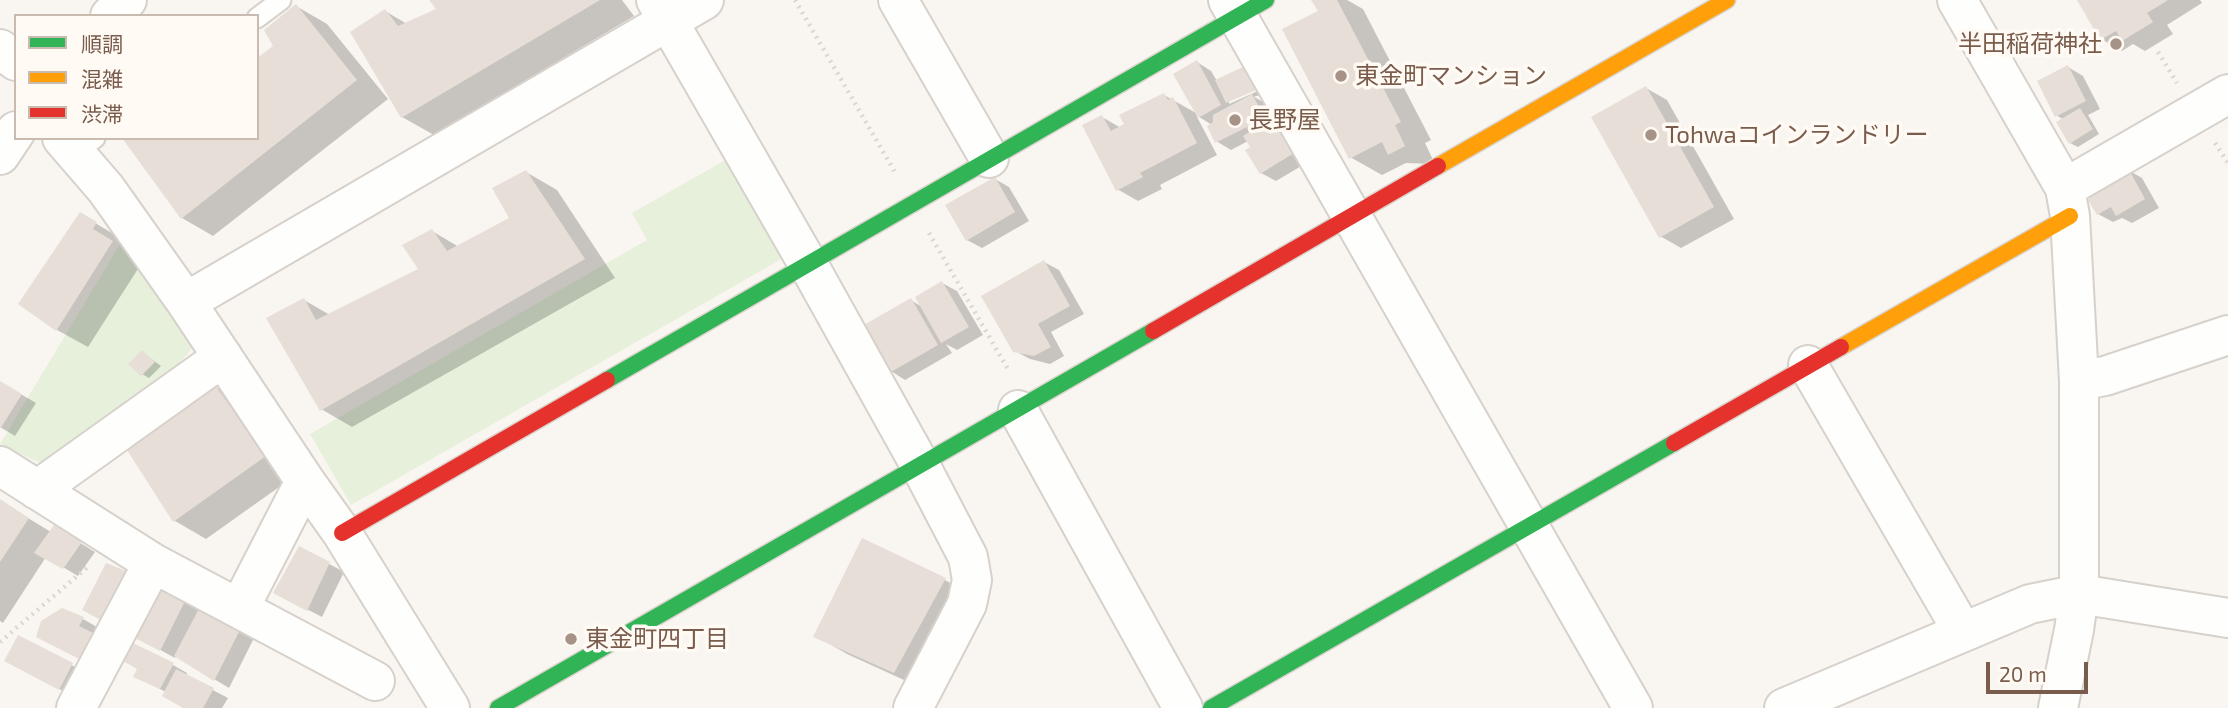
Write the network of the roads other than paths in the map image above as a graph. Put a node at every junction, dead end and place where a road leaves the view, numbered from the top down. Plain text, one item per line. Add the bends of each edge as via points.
1 (127, 0) edge
2 (281, 0) edge
3 (704, 0) edge
4 (898, 0) edge
5 (1727, 0) edge
6 (1957, 0) edge
7 (1244, 5) edge
8 (662, 10) edge
9 (111, 14) edge
10 (259, 16) edge
11 (2228, 94) edge
12 (14, 134) edge
13 (77, 143) edge
14 (0, 155) edge
15 (989, 158) junction
16 (2067, 202) junction
17 (1350, 216) junction
18 (808, 264) junction
19 (186, 302) junction
20 (2228, 335) edge
21 (223, 356) junction
22 (1808, 365) junction
23 (2079, 381) junction
24 (1018, 410) junction
25 (920, 465) junction
26 (0, 466) edge
27 (305, 481) junction
28 (37, 490) junction
29 (1528, 525) junction
30 (342, 533) junction
31 (152, 563) junction
32 (2079, 594) junction
33 (240, 607) junction
34 (2228, 618) edge
35 (1963, 632) junction
36 (408, 640) junction
37 (368, 694) edge
38 (76, 708) edge
39 (450, 708) edge
40 (498, 708) edge
41 (913, 708) edge
42 (1183, 708) edge
43 (1211, 708) edge
44 (1633, 708) edge
45 (1784, 708) edge
46 (2058, 708) edge

1 - 9 street
2 - 10 lane
3 - 8 street
4 - 15 street
5 - 17 street
6 - 16 street
7 - 15 street
7 - 17 street
8 - 18 street
8 - 19 street
11 - 16 street
12 - 14 street
13 - 19 street
15 - 18 street
16 - 22 street
16 - 23 street
17 - 24 street
17 - 29 street
18 - 25 street
18 - 30 street
19 - 21 street
20 - 23 street
21 - 27 street
21 - 28 street
22 - 29 street
22 - 35 street
23 - 32 street
24 - 25 street
24 - 42 street
25 - 40 street
25 - 41 street via 968,557 972,580 967,604
26 - 28 street
27 - 30 street
27 - 33 street
28 - 31 street
29 - 43 street
29 - 44 street
30 - 36 street
31 - 33 street
31 - 38 street
32 - 34 street
32 - 35 street via 2030,604
32 - 46 street
33 - 37 street
35 - 45 street
36 - 37 street
36 - 39 street

